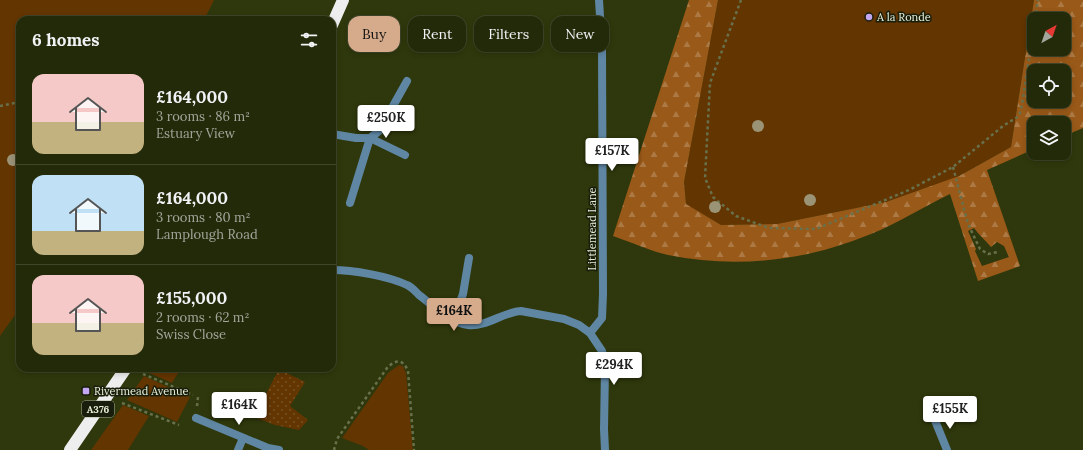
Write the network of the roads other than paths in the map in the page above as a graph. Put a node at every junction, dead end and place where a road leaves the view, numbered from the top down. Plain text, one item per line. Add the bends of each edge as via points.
1 (344, 0) edge
2 (599, 0) edge
3 (336, 17) edge
4 (407, 82) dead end
5 (336, 135) edge
6 (370, 138) junction
7 (405, 155) dead end
8 (350, 203) dead end
9 (469, 258) dead end
10 (336, 271) edge
11 (452, 321) junction
12 (590, 333) junction
13 (123, 372) edge
14 (196, 418) dead end
15 (934, 418) dead end
16 (243, 438) junction
17 (70, 450) edge
18 (238, 450) edge
19 (279, 450) edge
20 (605, 450) edge
21 (947, 450) edge

1 - 3 highway
2 - 12 street, Littlemead Lane via 602,48 603,294 602,318
4 - 6 street via 379,132
5 - 6 street
6 - 7 street
6 - 8 street
9 - 11 street via 463,294
10 - 11 street via 379,277 408,286
11 - 12 street via 469,326 521,311 564,320 579,325
12 - 20 street via 602,351 605,368
13 - 17 highway, A376
14 - 16 street
15 - 21 street
16 - 18 street
16 - 19 street

